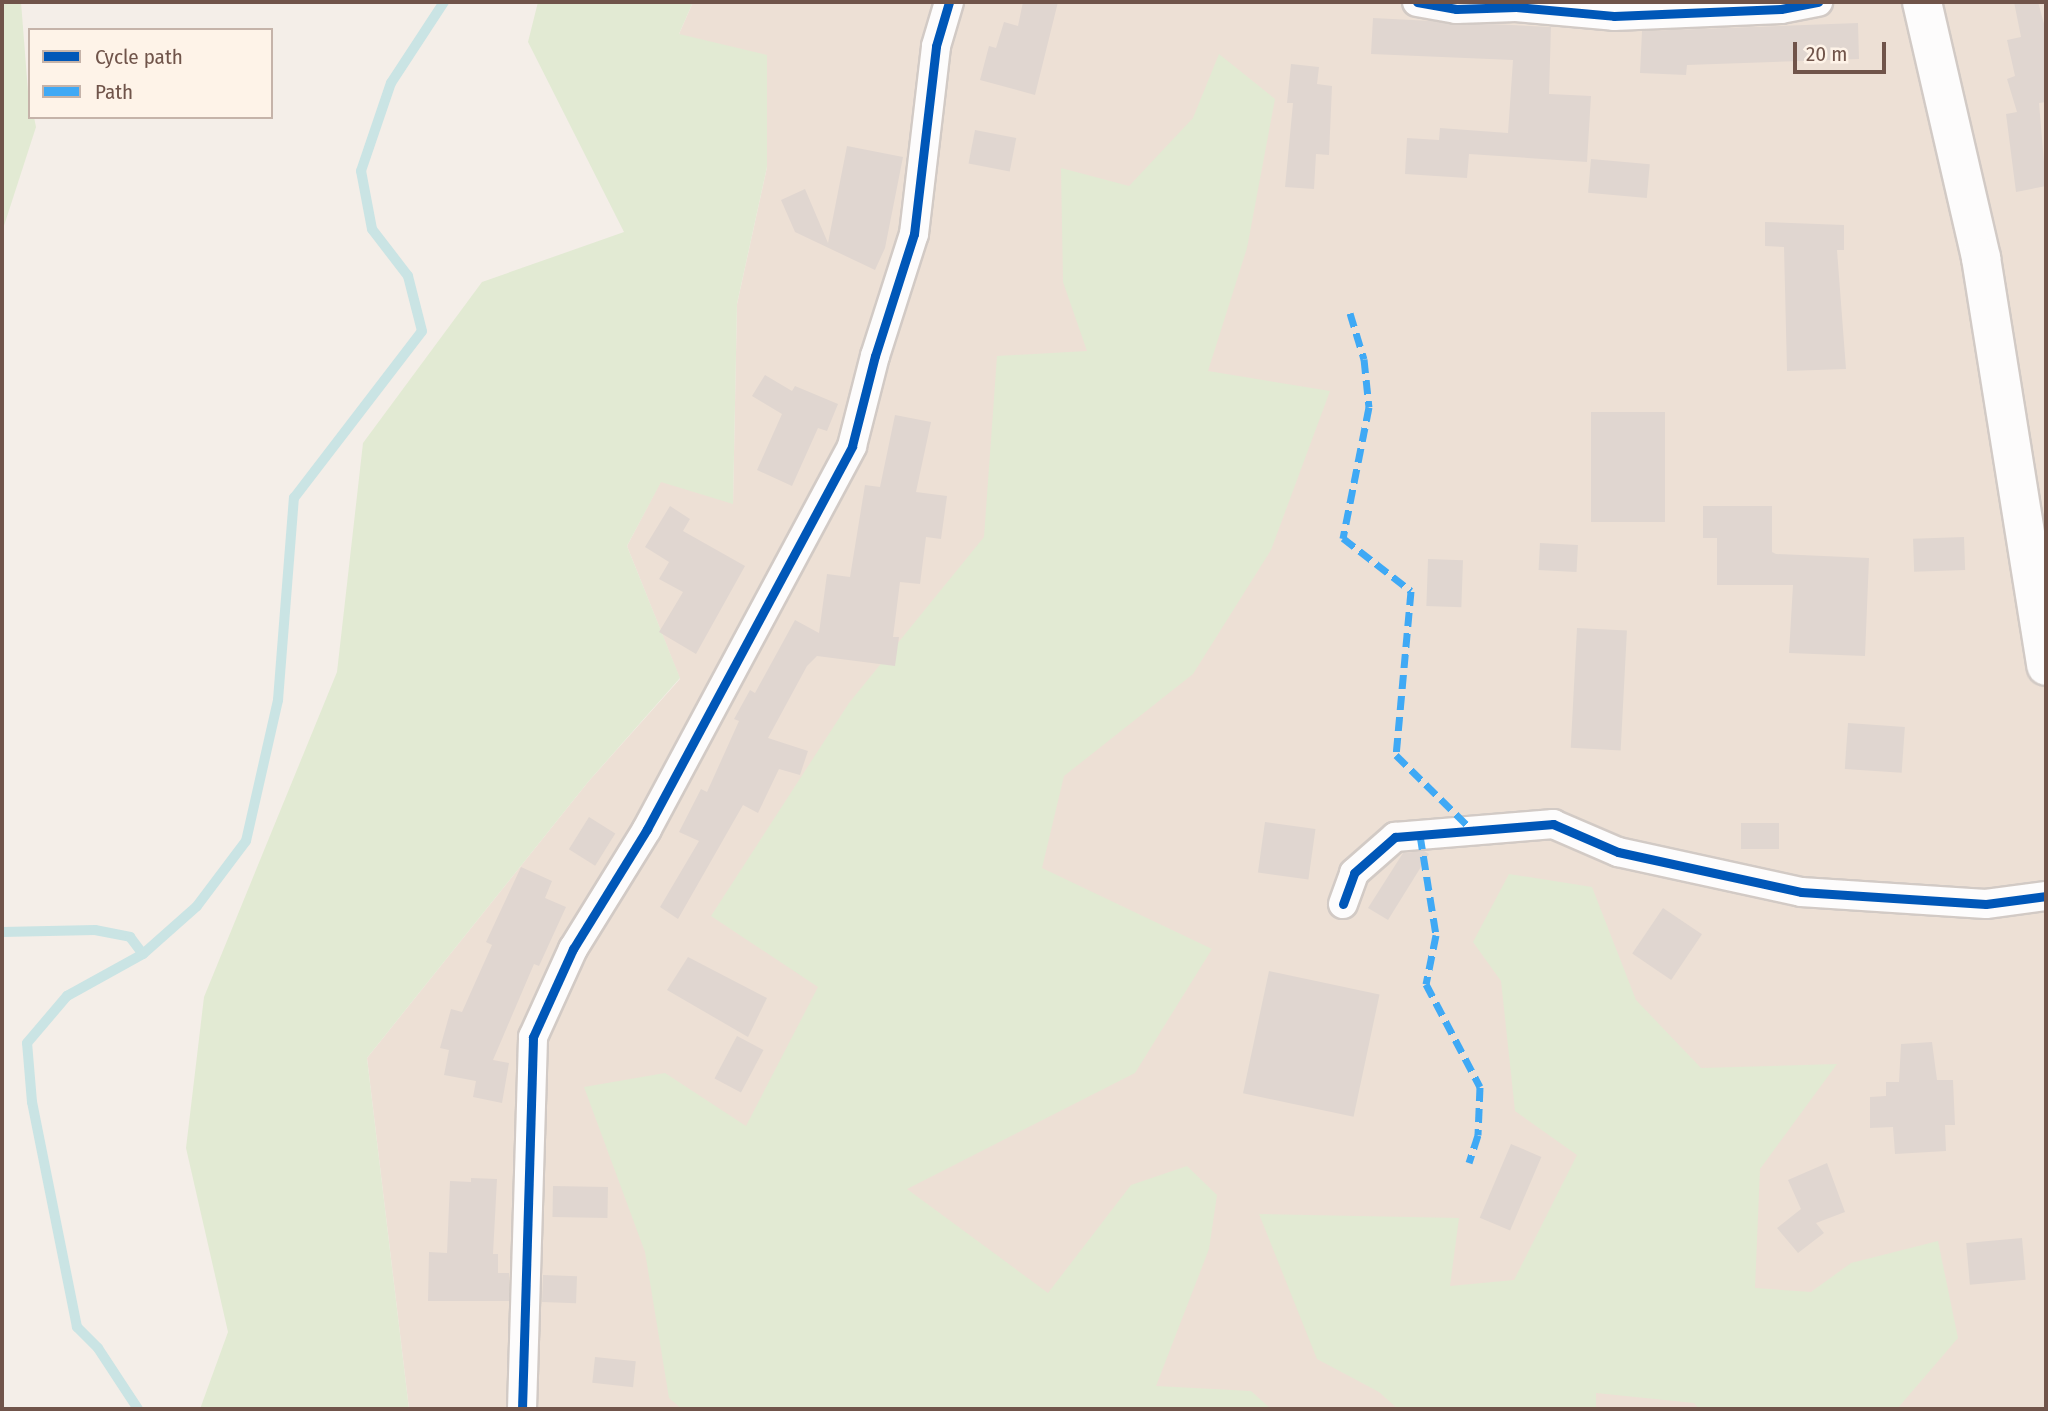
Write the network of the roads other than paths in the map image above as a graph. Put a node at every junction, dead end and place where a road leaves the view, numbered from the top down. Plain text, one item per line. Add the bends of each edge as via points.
1 (949, 2) edge
2 (1417, 2) edge
3 (1818, 2) edge
4 (1922, 2) edge
5 (2046, 666) edge
6 (2046, 896) edge
7 (1343, 904) dead end
8 (522, 1409) edge

1 - 8 street via 936,46 914,234 852,446 647,829 573,949 533,1037
2 - 3 street via 1456,9 1517,7 1614,16 1781,9
4 - 5 main road via 1981,258
6 - 7 street via 1986,904 1801,892 1618,852 1553,824 1395,837 1354,873

